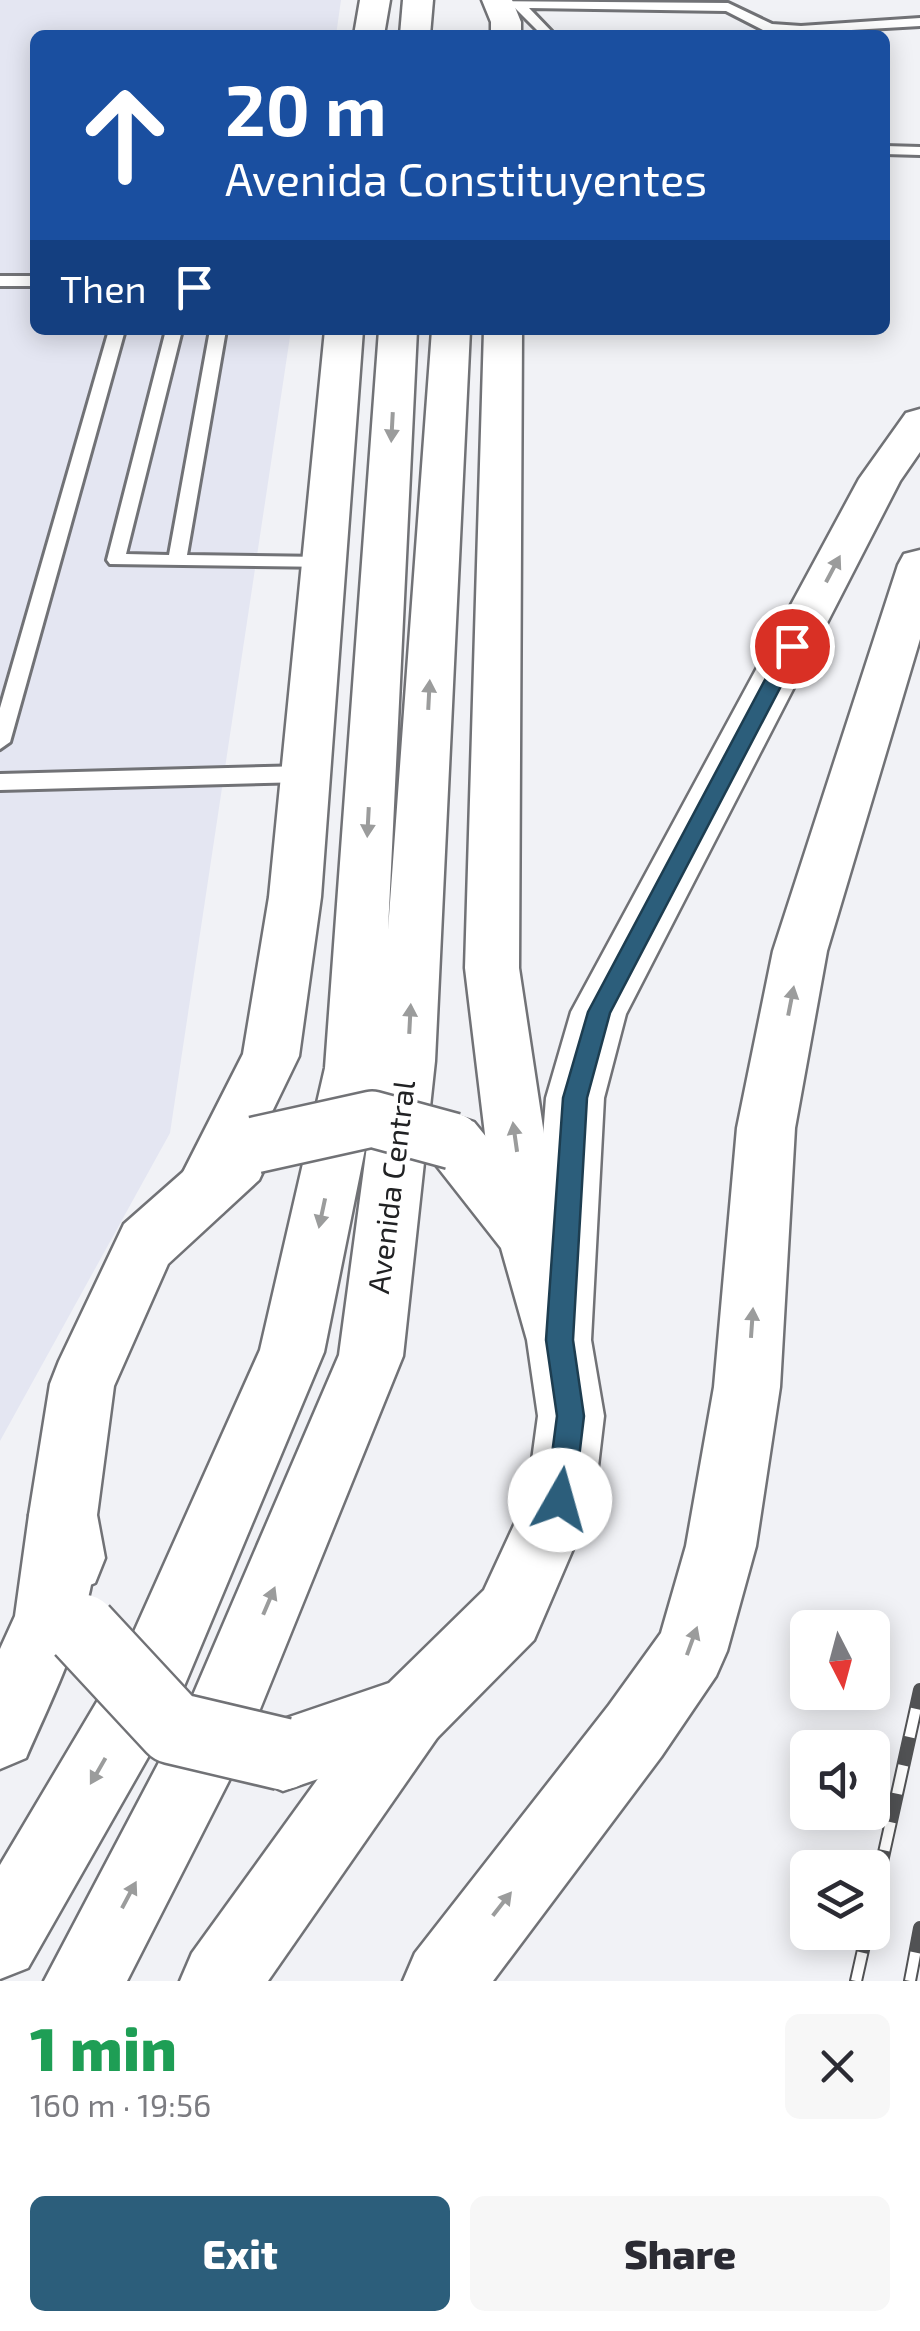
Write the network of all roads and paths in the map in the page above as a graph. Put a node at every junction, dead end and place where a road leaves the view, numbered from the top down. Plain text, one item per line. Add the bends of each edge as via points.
1 (375, 0) edge
2 (418, 0) edge
3 (504, 2) edge
4 (920, 22) edge
5 (370, 30) edge
6 (416, 30) edge
7 (506, 30) edge
8 (542, 30) edge
9 (768, 30) edge
10 (801, 30) edge
11 (890, 150) edge
12 (920, 152) edge
13 (0, 281) edge
14 (30, 281) edge
15 (116, 335) edge
16 (173, 335) edge
17 (217, 335) edge
18 (344, 335) edge
19 (398, 335) edge
20 (451, 335) edge
21 (504, 335) edge
22 (920, 422) edge
23 (177, 560) junction
24 (324, 562) junction
25 (917, 588) edge
26 (0, 742) edge
27 (306, 774) junction
28 (0, 782) edge
29 (202, 1194) junction
30 (528, 1234) junction
31 (560, 1340) junction
32 (63, 1515) junction
33 (411, 1712) junction
34 (0, 1732) edge
35 (0, 1940) edge
36 (84, 1981) edge
37 (220, 1981) edge
38 (442, 1981) edge

1 - 5 main road
2 - 6 main road
3 - 7 main road
3 - 8 lane
3 - 9 lane via 728,7
4 - 10 lane
11 - 12 lane
13 - 14 lane
15 - 26 lane
16 - 23 lane via 116,560
17 - 23 lane
18 - 24 main road
19 -> 35 main road, Avenida Central via 353,1068 292,1352 146,1688
36 -> 20 main road, Avenida Central via 213,1735 371,1356 407,1061
30 -> 21 main road via 492,968
31 -> 22 main road via 575,1098 599,1012 880,479
23 - 24 lane
24 - 27 main road
38 -> 25 main road via 690,1651 721,1546 747,1387 766,1128 800,950
27 - 28 lane
27 - 29 main road via 270,1056
29 - 30 main road, bridge via 255,1146 372,1119 453,1141
29 - 32 main road via 146,1244 82,1384
30 - 31 main road
31 - 33 main road via 571,1416 560,1500 509,1615
32 - 33 main road, bridge via 82,1630 173,1728 284,1754
32 - 34 main road via 50,1620
33 - 37 main road

